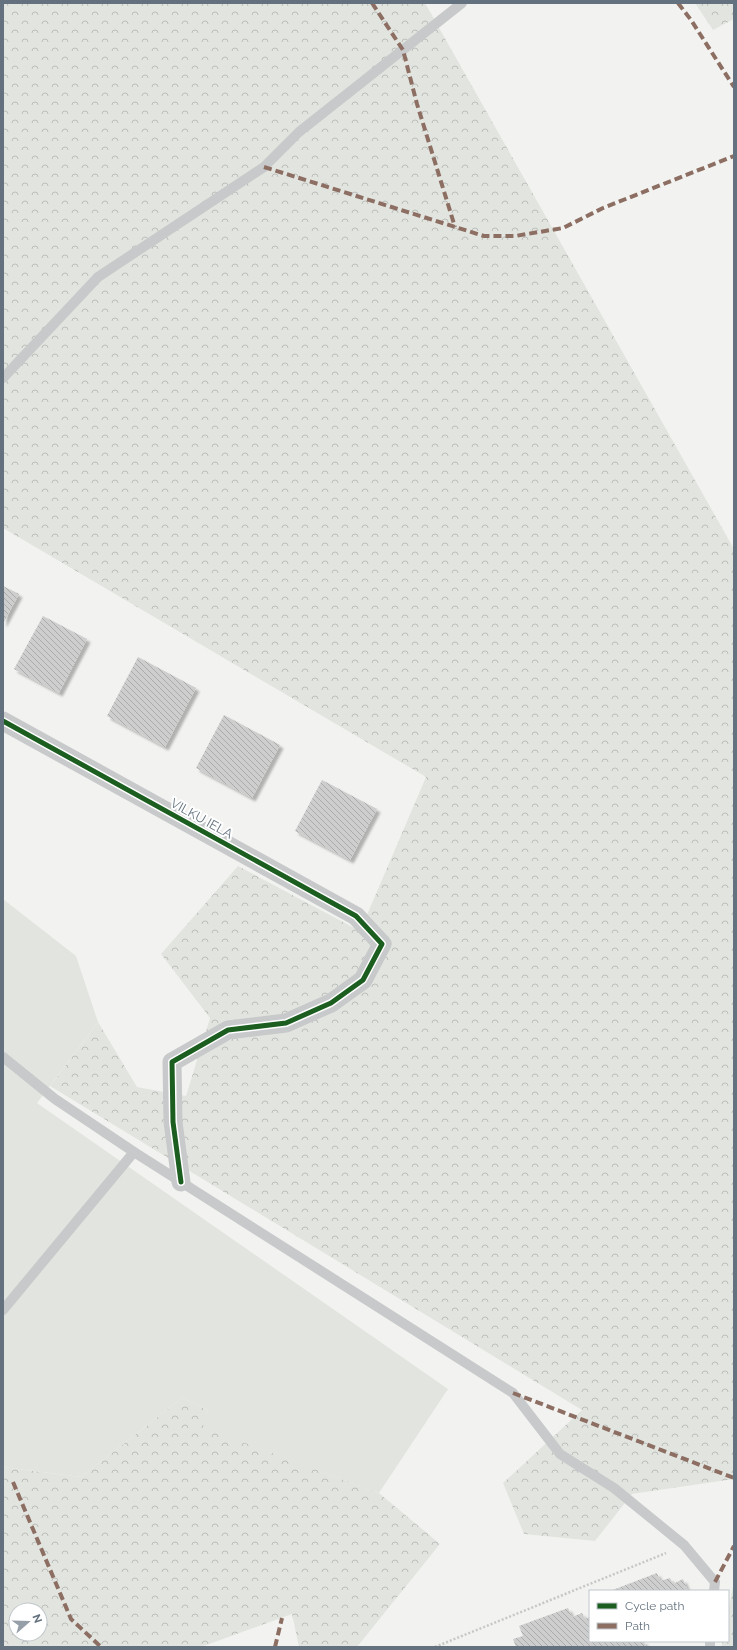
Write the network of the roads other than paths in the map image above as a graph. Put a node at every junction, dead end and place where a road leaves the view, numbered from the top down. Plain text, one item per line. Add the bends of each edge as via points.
1 (462, 3) edge
2 (3, 378) edge
3 (3, 721) edge
4 (3, 1057) edge
5 (134, 1152) junction
6 (181, 1182) junction
7 (3, 1310) edge
8 (714, 1590) edge

1 - 2 lane via 299,132 264,167 98,277
3 - 6 street, VILKU IELA via 356,916 382,944 363,980 331,1003 286,1023 228,1030 172,1062 173,1122
4 - 5 lane via 55,1099
5 - 6 lane
5 - 7 lane
6 - 8 lane via 513,1393 560,1454 614,1488 684,1545 715,1582

